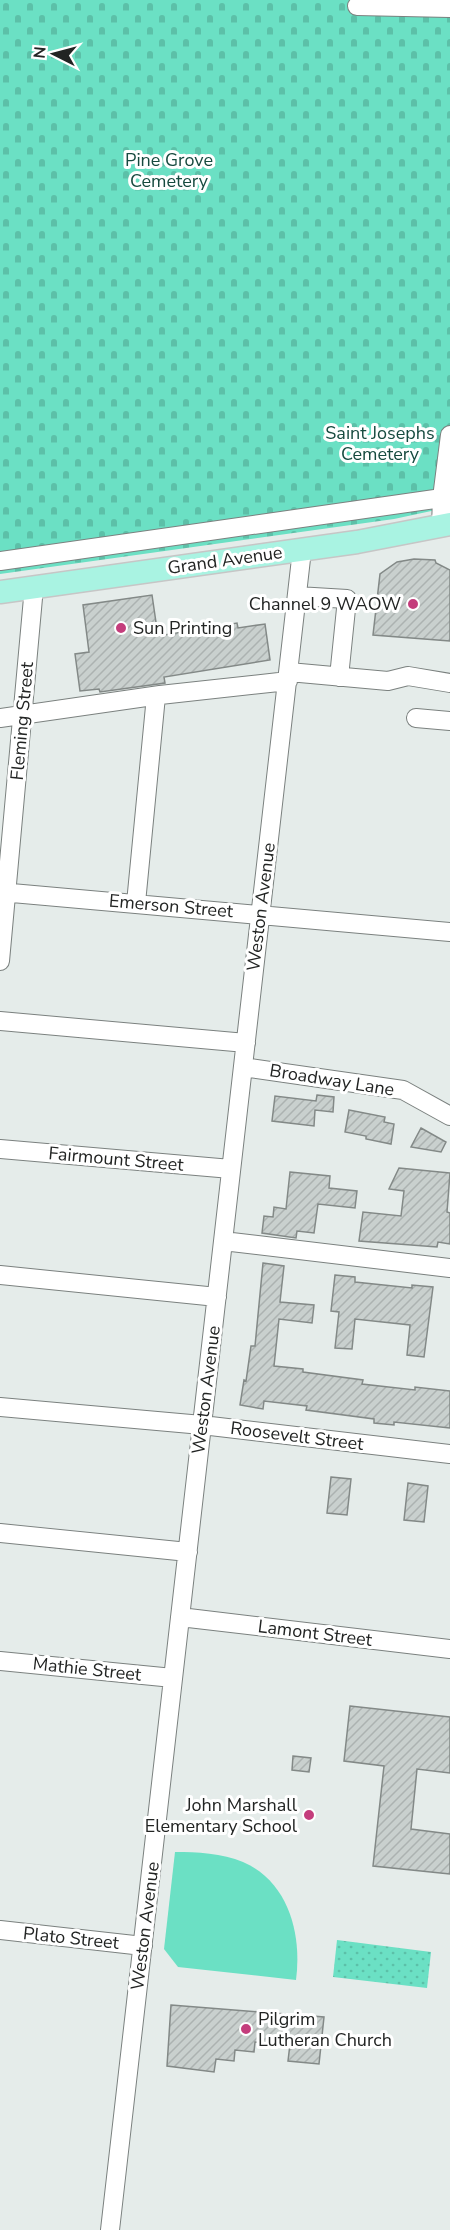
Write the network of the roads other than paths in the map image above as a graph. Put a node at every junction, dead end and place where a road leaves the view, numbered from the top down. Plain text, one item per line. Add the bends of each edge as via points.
1 (357, 6) dead end
2 (450, 8) edge
3 (450, 435) edge
4 (442, 498) junction
5 (446, 525) edge
6 (302, 550) junction
7 (0, 561) edge
8 (34, 587) junction
9 (0, 592) edge
10 (297, 596) junction
11 (288, 677) junction
12 (339, 677) junction
13 (450, 683) edge
14 (156, 696) junction
15 (23, 714) junction
16 (0, 718) edge
17 (416, 718) dead end
18 (450, 721) edge
19 (3, 892) edge
20 (136, 903) junction
21 (260, 914) junction
22 (450, 932) edge
23 (0, 962) edge
24 (0, 1021) edge
25 (246, 1042) junction
26 (243, 1067) junction
27 (450, 1116) edge
28 (0, 1149) edge
29 (231, 1168) junction
30 (223, 1241) junction
31 (450, 1268) edge
32 (0, 1275) edge
33 (217, 1297) junction
34 (0, 1407) edge
35 (202, 1425) junction
36 (450, 1454) edge
37 (0, 1533) edge
38 (188, 1552) junction
39 (180, 1617) junction
40 (450, 1649) edge
41 (0, 1661) edge
42 (174, 1678) junction
43 (0, 1930) edge
44 (143, 1946) junction
45 (111, 2230) edge

1 - 2 street
3 - 4 street
4 - 5 street
4 - 7 street
5 - 6 main road, Grand Avenue
6 - 8 main road, Grand Avenue
6 - 10 street, Weston Avenue
8 - 9 main road, Grand Avenue
8 - 15 street, Fleming Street
10 - 11 street, Weston Avenue
10 - 12 street via 347,599
11 - 12 street
11 - 14 street
11 - 21 street, Weston Avenue
12 - 13 street via 388,681 408,676
14 - 15 street
14 - 20 street
15 - 16 street
15 - 19 street, Fleming Street
17 - 18 street
19 - 20 street, Emerson Street
19 - 23 street, Fleming Street
20 - 21 street, Emerson Street
21 - 22 street, Emerson Street
21 - 25 street, Weston Avenue
24 - 25 street
25 - 26 street, Weston Avenue
26 - 27 street, Broadway Lane via 403,1090
26 - 29 street, Weston Avenue
28 - 29 street, Fairmount Street
29 - 30 street, Weston Avenue
30 - 31 street
30 - 33 street, Weston Avenue
32 - 33 street
33 - 35 street, Weston Avenue
34 - 35 street, Roosevelt Street
35 - 36 street, Roosevelt Street
35 - 38 street, Weston Avenue
37 - 38 street
38 - 39 street, Weston Avenue
39 - 40 street, Lamont Street
39 - 42 street, Weston Avenue
41 - 42 street, Mathie Street
42 - 44 street, Weston Avenue
43 - 44 street, Plato Street
44 - 45 street, Weston Avenue

